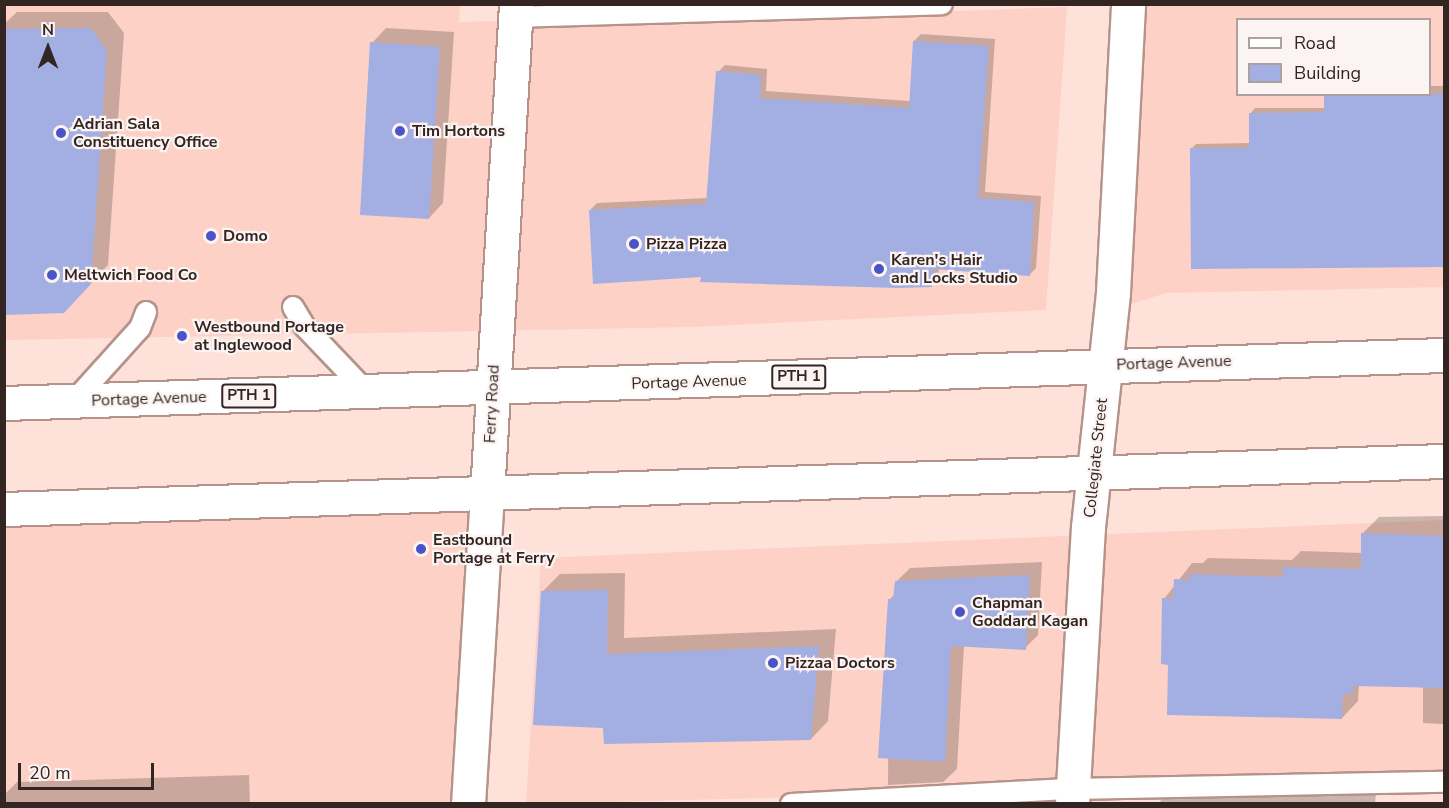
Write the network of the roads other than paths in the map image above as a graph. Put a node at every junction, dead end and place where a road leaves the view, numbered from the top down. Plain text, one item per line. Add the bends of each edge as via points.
1 (942, 4) edge
2 (1128, 4) edge
3 (824, 6) edge
4 (516, 11) edge
5 (293, 307) dead end
6 (146, 312) dead end
7 (1444, 355) edge
8 (1106, 365) junction
9 (493, 388) junction
10 (368, 392) junction
11 (74, 401) junction
12 (4, 403) edge
13 (1444, 461) edge
14 (1094, 472) junction
15 (487, 493) junction
16 (4, 509) edge
17 (1444, 782) edge
18 (1377, 795) edge
19 (1072, 796) edge
20 (468, 804) edge
21 (791, 804) edge

1 - 3 lane
2 - 8 main road, Collegiate Street
3 - 4 lane
4 - 9 main road, Ferry Road
5 - 10 lane via 304,327
6 - 11 lane via 140,328
7 - 8 main road, Portage Avenue / PTH 1
8 - 9 main road, Portage Avenue / PTH 1
8 - 14 main road, Collegiate Street
9 - 10 main road, Portage Avenue / PTH 1
9 - 15 main road, Ferry Road
10 - 11 main road, Portage Avenue / PTH 1
11 - 12 main road, Portage Avenue / PTH 1
13 - 14 main road
14 - 15 main road
14 - 19 main road, Collegiate Street
15 - 16 main road
15 - 20 main road, Ferry Road
17 - 18 lane
18 - 19 lane
19 - 21 lane

